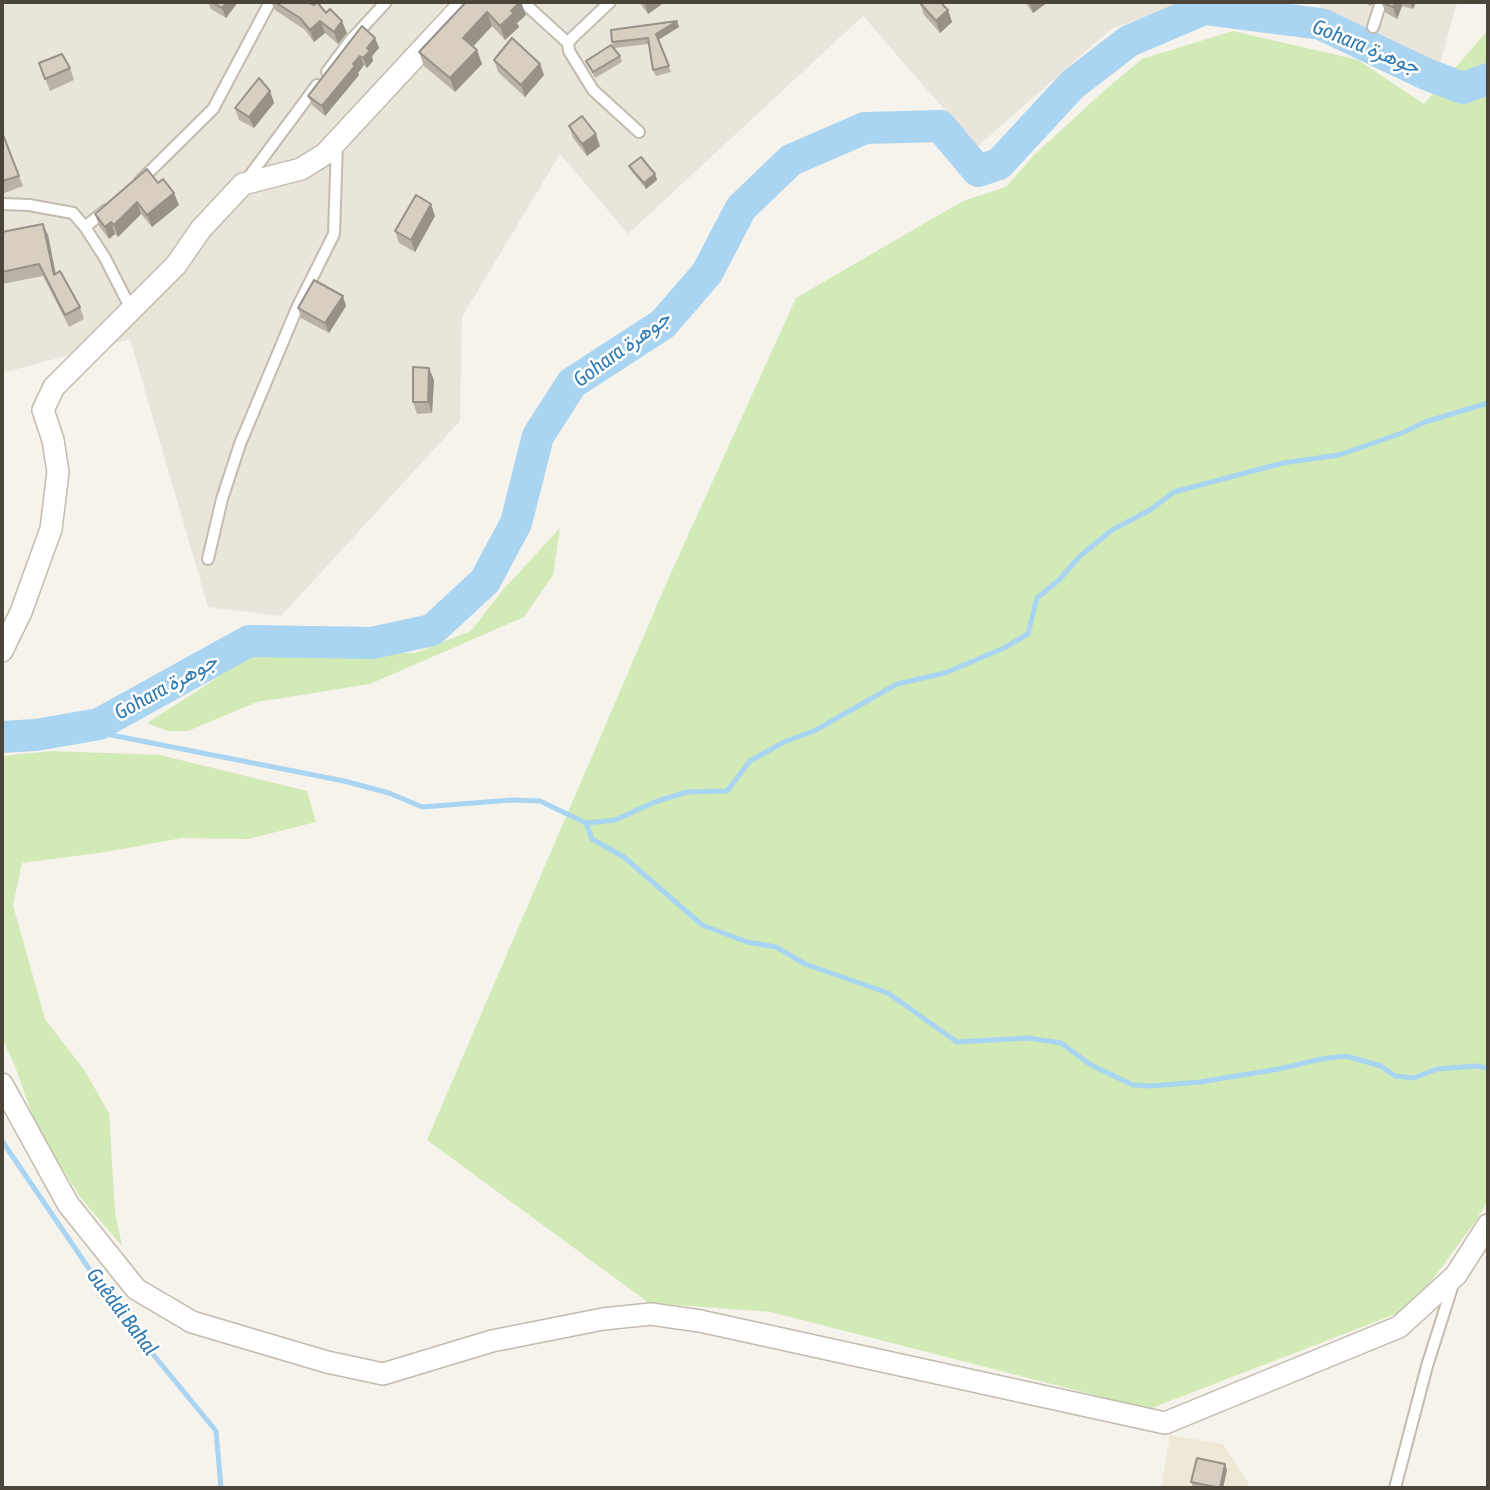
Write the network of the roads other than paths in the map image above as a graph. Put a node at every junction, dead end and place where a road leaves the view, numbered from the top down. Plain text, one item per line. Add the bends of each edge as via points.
1 (270, 2) edge
2 (386, 2) edge
3 (466, 2) edge
4 (523, 2) edge
5 (610, 2) edge
6 (1381, 2) edge
7 (1373, 27) dead end
8 (568, 43) junction
9 (639, 132) dead end
10 (337, 140) junction
11 (243, 184) junction
12 (135, 185) edge
13 (115, 202) edge
14 (2, 204) edge
15 (85, 228) junction
16 (132, 311) junction
17 (208, 559) dead end
18 (2, 651) edge
19 (2, 1084) edge
20 (1488, 1226) edge
21 (1456, 1275) junction
22 (1395, 1488) edge

1 - 12 lane via 213,109
2 - 11 lane via 350,41
3 - 10 street
4 - 8 lane
5 - 8 lane
6 - 7 lane
8 - 9 lane via 593,90
10 - 11 street via 301,169
10 - 17 lane via 334,234 240,443
11 - 16 street
13 - 15 lane
14 - 15 lane via 73,214
15 - 16 lane
16 - 18 street via 54,387 43,410 58,472 51,528
19 - 21 street via 68,1204 136,1289 192,1322 383,1374 492,1341 651,1314 1165,1423 1399,1327
20 - 21 street
21 - 22 lane

